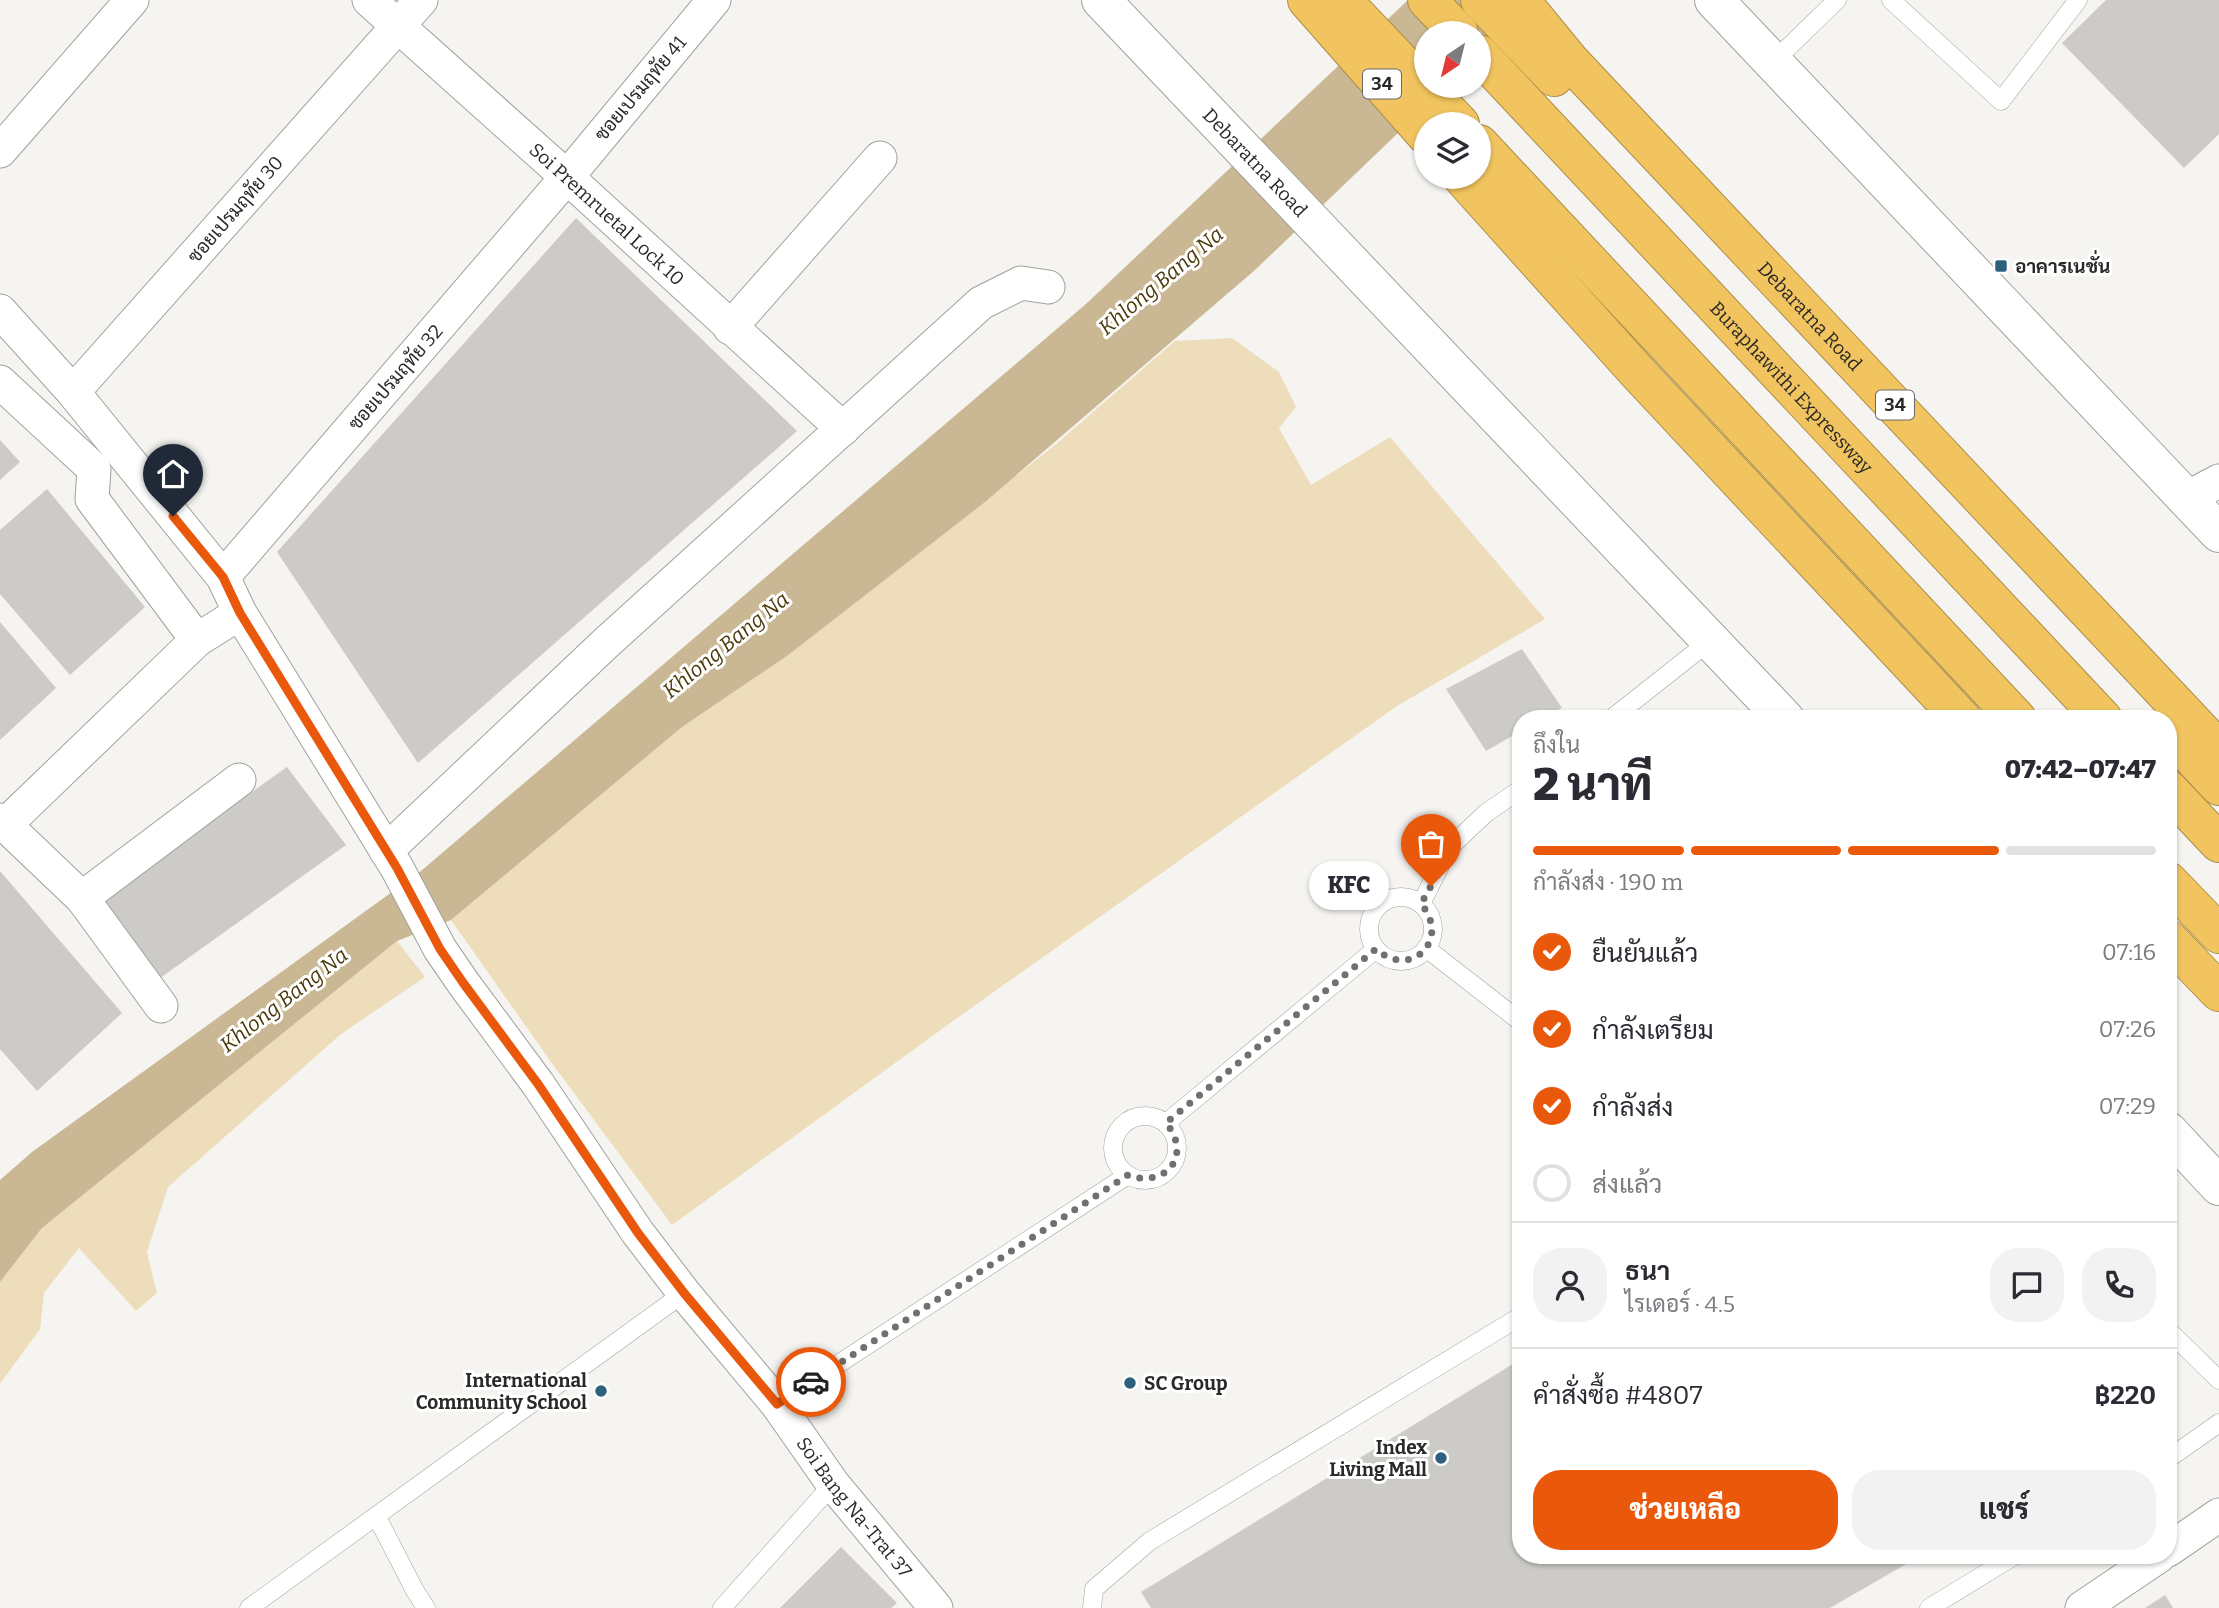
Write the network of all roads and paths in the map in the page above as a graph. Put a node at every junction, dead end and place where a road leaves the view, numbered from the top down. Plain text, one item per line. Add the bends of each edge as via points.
1 (132, 0) edge
2 (369, 0) edge
3 (421, 0) edge
4 (714, 0) edge
5 (1101, 0) edge
6 (1307, 0) edge
7 (1427, 0) edge
8 (1480, 0) edge
9 (1520, 0) edge
10 (1714, 0) edge
11 (1837, 0) edge
12 (1891, 0) edge
13 (2078, 0) edge
14 (1339, 16) edge
15 (1447, 21) edge
16 (397, 26) junction
17 (1773, 62) junction
18 (1491, 67) edge
19 (1447, 112) edge
20 (1414, 119) edge
21 (0, 151) edge
22 (1491, 157) edge
23 (880, 158) dead end
24 (567, 177) junction
25 (1473, 189) edge
26 (1048, 287) dead end
27 (0, 311) edge
28 (730, 328) junction
29 (0, 382) edge
30 (73, 392) junction
31 (843, 429) junction
32 (2203, 490) edge
33 (2219, 533) edge
34 (223, 577) junction
35 (240, 613) junction
36 (1711, 639) junction
37 (197, 640) junction
38 (1622, 710) edge
39 (1777, 710) edge
40 (1954, 710) edge
41 (2009, 710) edge
42 (2095, 710) edge
43 (2149, 710) edge
44 (2177, 742) edge
45 (2219, 750) edge
46 (239, 780) dead end
47 (2219, 786) edge
48 (1512, 795) edge
49 (2177, 799) edge
50 (2, 822) edge
51 (2219, 843) edge
52 (391, 859) junction
53 (2177, 890) edge
54 (82, 898) junction
55 (1421, 904) junction
56 (2219, 934) edge
57 (1426, 948) junction
58 (2177, 948) edge
59 (1376, 949) junction
60 (2219, 992) edge
61 (161, 1006) dead end
62 (1512, 1015) edge
63 (1166, 1123) junction
64 (2177, 1141) edge
65 (1128, 1175) junction
66 (2219, 1186) edge
67 (684, 1293) junction
68 (1512, 1321) edge
69 (2177, 1339) edge
70 (2219, 1380) edge
71 (777, 1404) junction
72 (2219, 1423) edge
73 (2177, 1453) edge
74 (832, 1484) junction
75 (2219, 1516) edge
76 (377, 1517) junction
77 (2177, 1544) edge
78 (2001, 1564) edge
79 (2148, 1564) edge
80 (249, 1608) edge
81 (426, 1608) edge
82 (722, 1608) edge
83 (936, 1608) edge
84 (1092, 1608) edge
85 (1929, 1608) edge
86 (2082, 1608) edge

1 - 21 street
2 - 16 street, Soi Premruetal Lock 10
3 - 16 street, ซอยเปรมฤทัย 30
4 - 24 street, ซอยเปรมฤทัย 41
5 - 36 main road, Debaratna Road
6 - 14 highway, 34
7 - 15 highway
8 - 43 highway
9 - 45 highway, Debaratna Road / 34 via 1570,61
10 - 17 main road
11 - 17 lane
12 - 13 lane via 2001,102
14 - 19 highway
14 - 20 highway, 34
16 - 24 street, Soi Premruetal Lock 10
16 - 30 street, ซอยเปรมฤทัย 30
17 - 32 main road
18 - 42 highway, Buraphawithi Expressway
22 - 41 highway
23 - 28 street
24 - 28 street, Soi Premruetal Lock 10
24 - 34 street, ซอยเปรมฤทัย 32
25 - 40 highway
26 - 31 street via 1021,283 981,303
27 - 30 street, Soi Bang Na-Trat 37
28 - 31 street, Soi Premruetal Lock 10
29 - 37 street via 94,469 92,499
30 - 34 street, Soi Bang Na-Trat 37
31 - 52 street via 606,643
32 - 33 main road
34 - 35 street, Soi Bang Na-Trat 37
35 - 37 street
35 - 52 street, Soi Bang Na-Trat 37
36 - 38 lane
36 - 39 main road, Debaratna Road
37 - 50 street
44 - 47 highway
46 - 54 street
48 - 55 lane via 1449,848
49 - 51 highway
50 - 54 street
52 - 67 street, Soi Bang Na-Trat 37 via 440,949
53 - 56 highway
54 - 61 street
55 - 57 lane via 1432,922
55 - 59 lane via 1401,896 1382,902 1370,919 1370,940
57 - 59 lane via 1404,960 1393,960
57 - 62 lane
58 - 60 highway
59 - 63 lane
63 - 65 lane via 1178,1152 1168,1171 1149,1180
63 - 65 lane via 1146,1115 1119,1129 1113,1149
64 - 66 main road
65 - 71 lane
67 - 71 street, Soi Bang Na-Trat 37
67 - 76 lane
68 - 84 lane via 1150,1541 1094,1589
69 - 70 lane
71 - 74 street, Soi Bang Na-Trat 37
72 - 73 lane
74 - 82 lane
74 - 83 street, Soi Bang Na-Trat 37
75 - 77 street
76 - 80 lane
76 - 81 lane
78 - 85 lane
79 - 86 street

